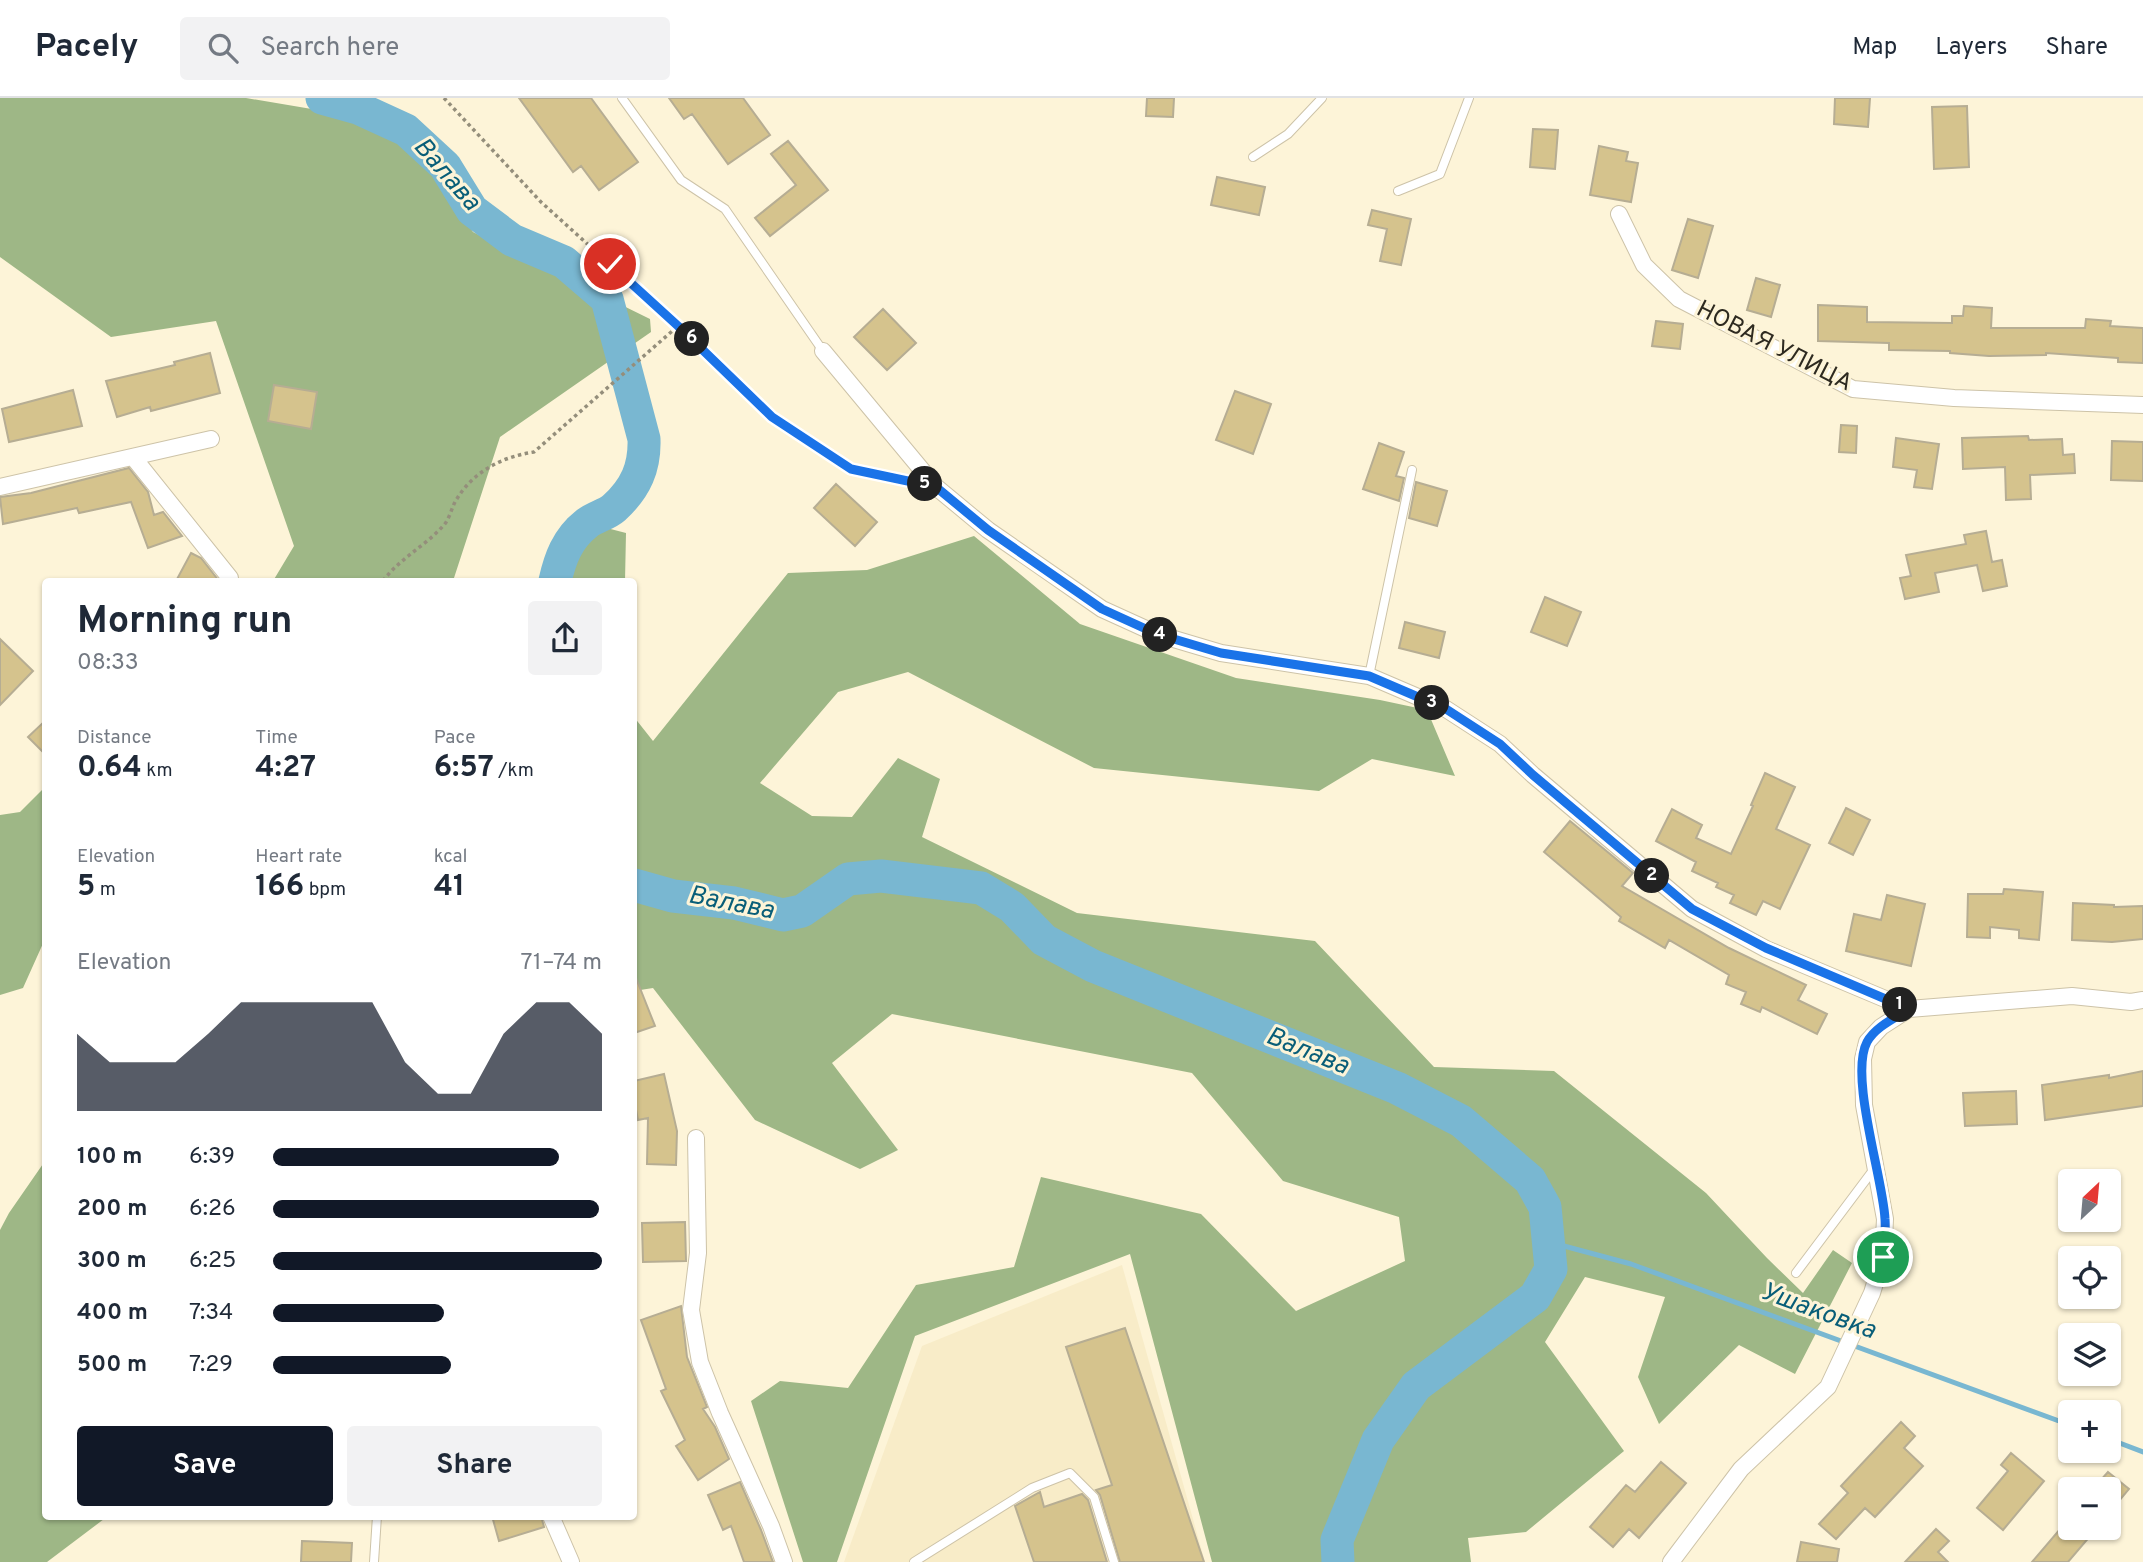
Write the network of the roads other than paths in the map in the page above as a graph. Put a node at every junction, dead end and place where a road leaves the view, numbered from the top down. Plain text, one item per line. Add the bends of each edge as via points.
1 (622, 98) edge
2 (1322, 98) edge
3 (1469, 98) edge
4 (1253, 157) dead end
5 (1398, 191) dead end
6 (1619, 214) dead end
7 (823, 351) joint
8 (2143, 405) edge
9 (211, 439) dead end
10 (134, 457) junction
11 (1412, 470) dead end
12 (0, 486) edge
13 (230, 578) dead end
14 (1369, 676) junction
15 (2143, 1000) edge
16 (1909, 1009) junction
17 (696, 1138) dead end
18 (1877, 1166) junction
19 (1796, 1273) dead end
20 (377, 1520) edge
21 (553, 1520) edge
22 (374, 1562) edge
23 (571, 1562) edge
24 (784, 1562) edge
25 (914, 1562) edge
26 (1114, 1562) edge
27 (1671, 1562) edge

1 - 7 lane via 681,180 725,209
2 - 4 lane via 1288,134
3 - 5 lane via 1440,174
6 - 8 street, НОВАЯ УЛИЦА via 1644,265 1679,299 1853,390
7 - 14 street via 936,487 988,530 1102,609 1157,634 1221,653
9 - 10 street
10 - 12 street
10 - 13 street
11 - 14 lane
14 - 16 street via 1446,709 1500,744 1692,909 1766,948
15 - 16 street via 2072,996
16 - 18 street via 1867,1042 1863,1059 1864,1105
17 - 24 street via 698,1253 691,1310 700,1362
18 - 19 lane
18 - 27 street via 1885,1219 1883,1257 1872,1293 1828,1387 1741,1469
20 - 22 lane
21 - 23 street
25 - 26 lane via 1032,1488 1070,1473 1094,1497

